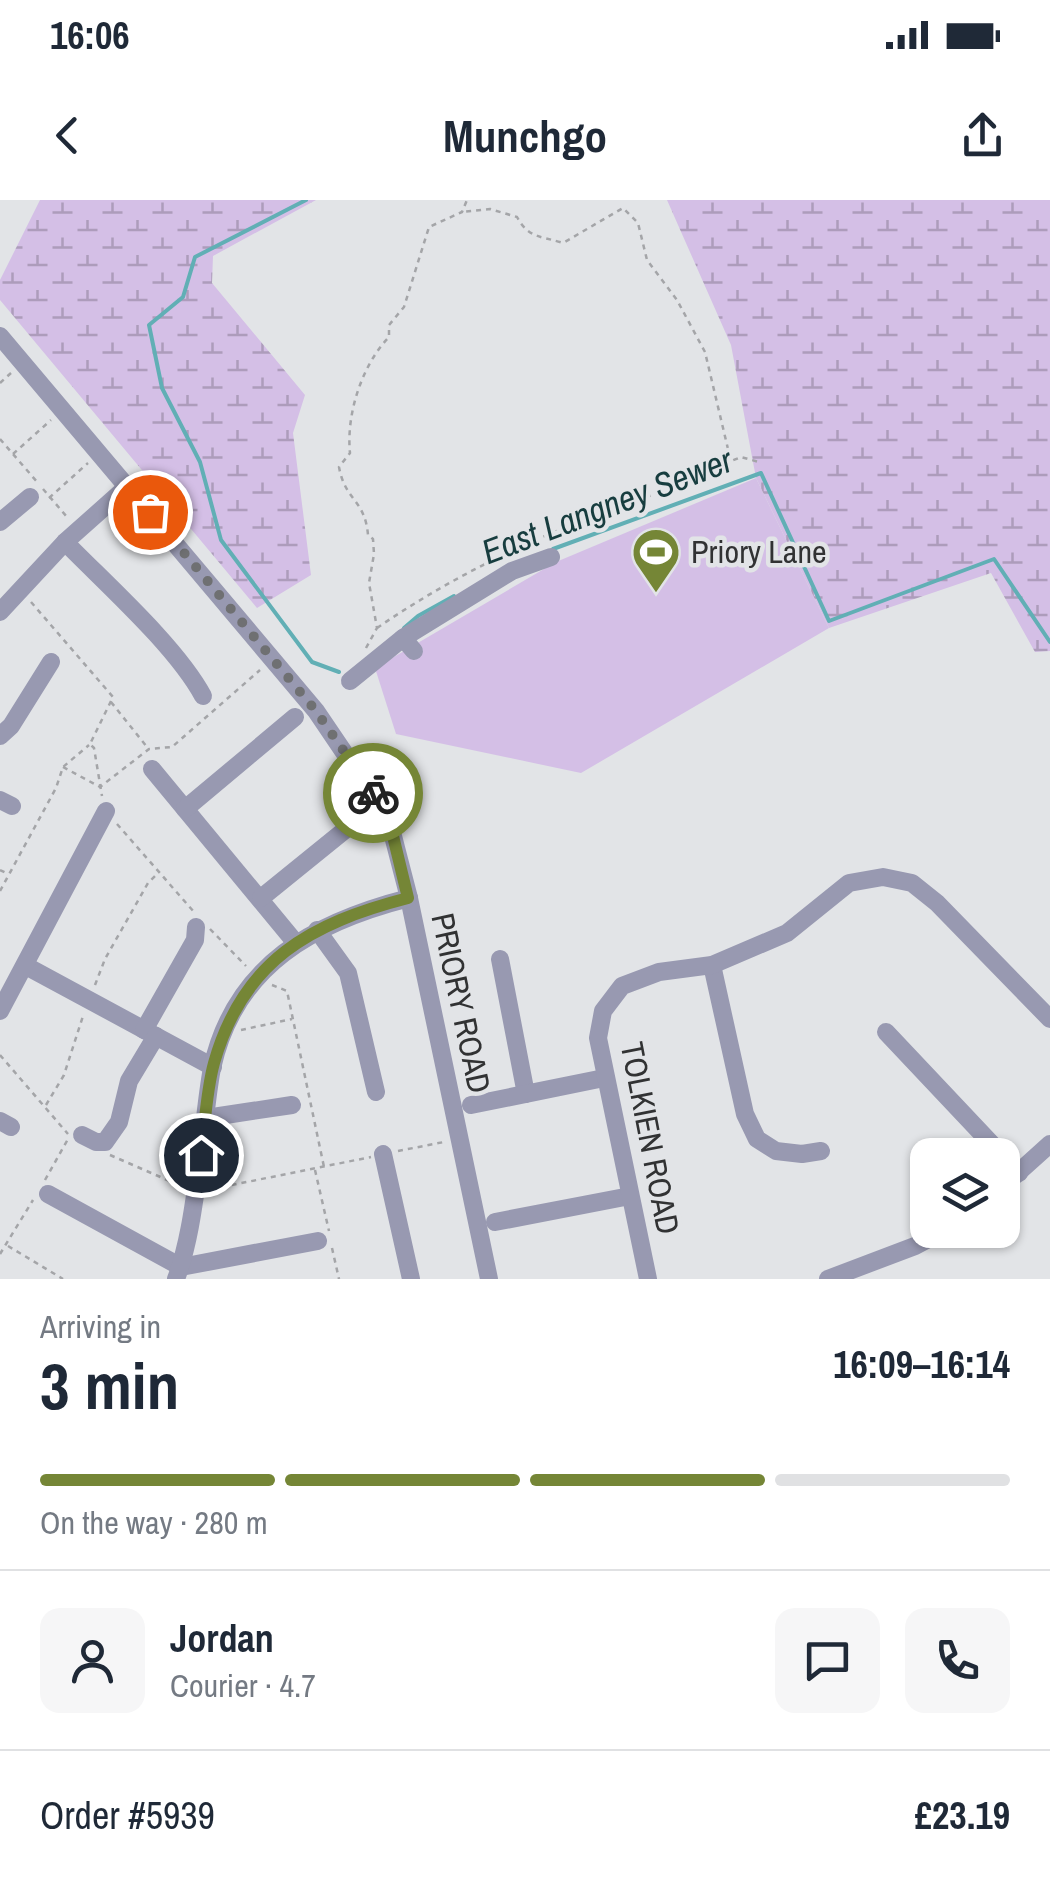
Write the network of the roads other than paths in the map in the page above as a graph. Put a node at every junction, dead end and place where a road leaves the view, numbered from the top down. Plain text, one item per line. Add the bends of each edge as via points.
1 (0, 336) edge
2 (128, 486) junction
3 (30, 497) road end
4 (0, 522) edge
5 (72, 536) junction
6 (551, 557) dead end
7 (0, 612) edge
8 (51, 662) dead end
9 (350, 681) dead end
10 (202, 696) dead end
11 (295, 717) dead end
12 (0, 736) edge
13 (152, 769) dead end
14 (186, 809) junction
15 (106, 810) road end
16 (361, 817) dead end
17 (260, 898) junction
18 (408, 898) junction
19 (201, 930) road end
20 (316, 930) junction
21 (295, 942) junction
22 (500, 958) dead end
23 (712, 965) junction
24 (26, 966) junction
25 (7, 1008) edge
26 (1050, 1018) edge
27 (886, 1032) dead end
28 (150, 1033) junction
29 (212, 1067) junction
30 (604, 1078) junction
31 (376, 1092) dead end
32 (526, 1094) junction
33 (471, 1104) dead end
34 (292, 1105) dead end
35 (206, 1118) junction
36 (82, 1135) dead end
37 (987, 1138) edge
38 (1050, 1144) edge
39 (821, 1150) dead end
40 (383, 1154) dead end
41 (1020, 1171) edge
42 (48, 1194) dead end
43 (630, 1196) junction
44 (494, 1222) dead end
45 (318, 1241) dead end
46 (910, 1248) edge
47 (178, 1273) edge
48 (486, 1278) edge
49 (411, 1279) edge
50 (648, 1279) edge
51 (828, 1279) edge

1 - 2 street, PRIORY ROAD
2 - 5 street
2 - 18 street, PRIORY ROAD via 316,711 380,804
3 - 4 street
5 - 7 street
5 - 10 street
6 - 9 street via 512,571
8 - 12 street
11 - 14 street
13 - 14 street
14 - 17 street
15 - 24 street
16 - 17 street
17 - 21 street
18 - 20 street
18 - 48 street, PRIORY ROAD
19 - 28 street
20 - 21 street
20 - 31 street via 348,974
21 - 29 street via 258,978
22 - 32 street
23 - 26 street, TOLKIEN ROAD via 787,933 848,883 883,878 912,883 937,903
23 - 30 street, TOLKIEN ROAD via 622,986 603,1011 598,1038
23 - 39 street via 745,1114 757,1139 776,1152
24 - 25 street
24 - 28 street
27 - 37 street
28 - 29 street
28 - 36 street via 129,1081 121,1128 105,1142
29 - 35 street
30 - 32 street
30 - 43 street, TOLKIEN ROAD
32 - 33 street
34 - 35 street
35 - 47 street
38 - 41 street
40 - 49 street
42 - 47 street
43 - 44 street
43 - 50 street, TOLKIEN ROAD
45 - 47 street
46 - 51 street

